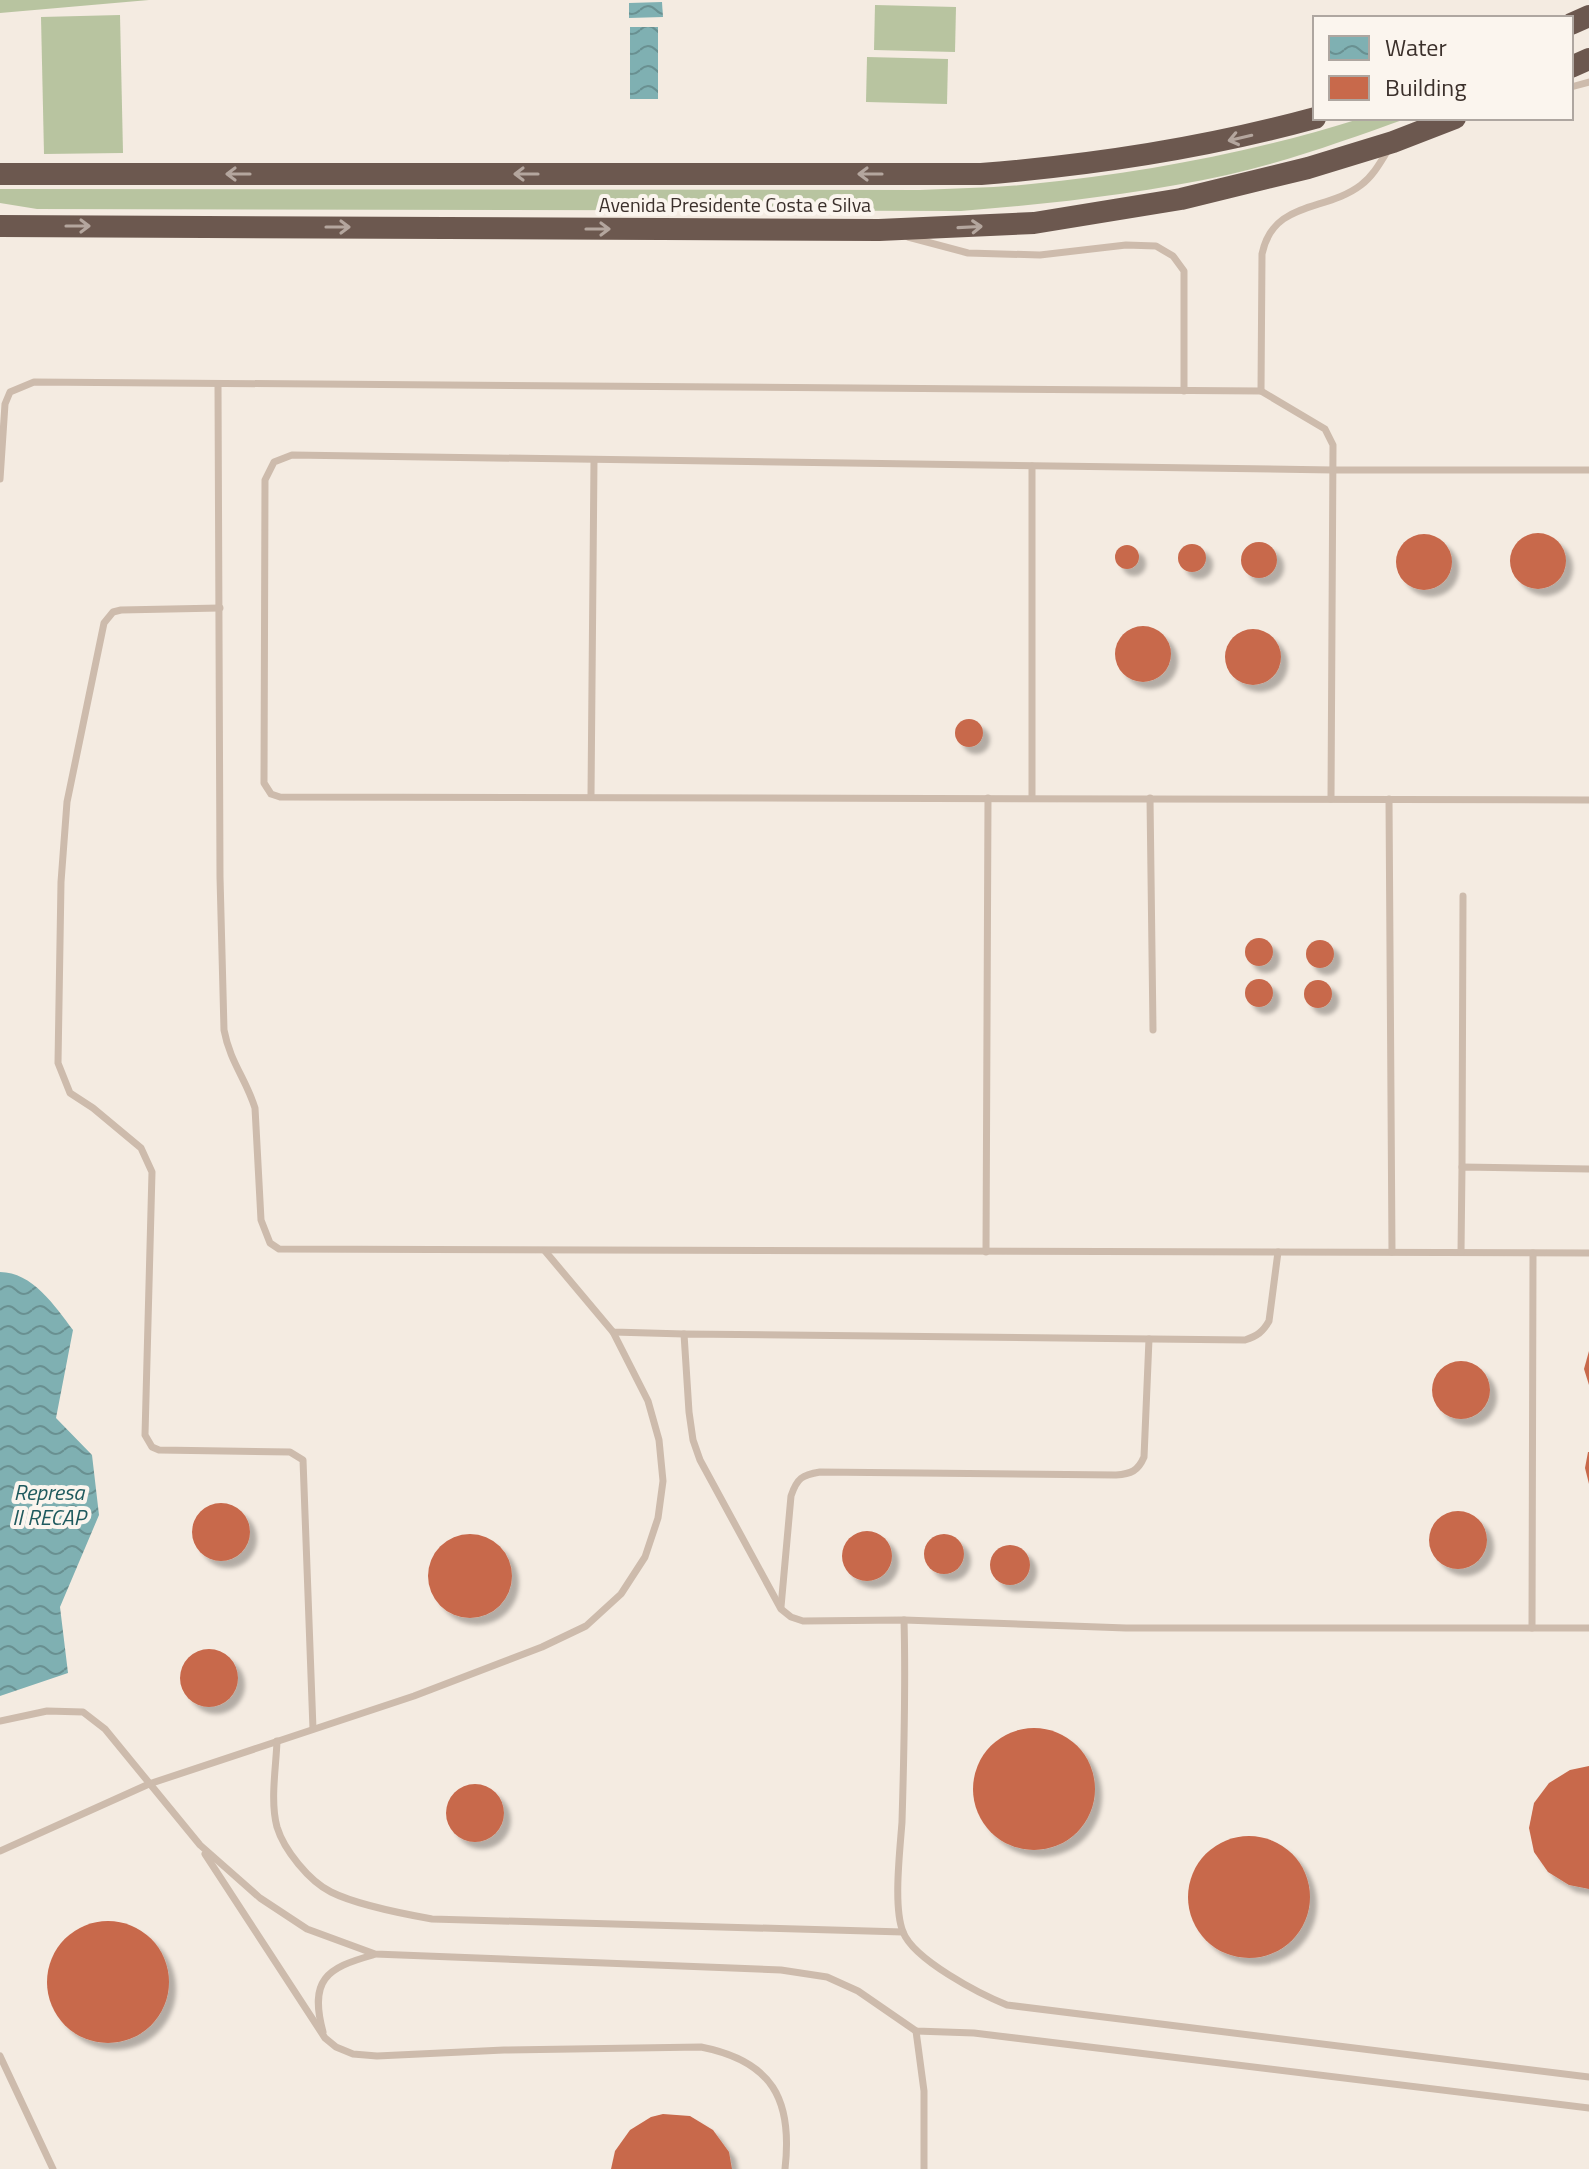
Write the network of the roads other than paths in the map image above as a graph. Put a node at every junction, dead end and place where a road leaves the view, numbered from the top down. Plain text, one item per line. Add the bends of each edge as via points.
1 (1313, 118) edge
2 (1450, 120) edge
3 (1393, 142) junction
4 (0, 174) edge
5 (0, 226) edge
6 (879, 230) junction
7 (218, 384) junction
8 (1184, 391) junction
9 (1261, 391) junction
10 (594, 460) junction
11 (1032, 466) junction
12 (1333, 470) junction
13 (1589, 470) edge
14 (0, 479) edge
15 (220, 608) junction
16 (591, 796) junction
17 (988, 798) junction
18 (1032, 798) junction
19 (1150, 798) junction
20 (1331, 799) junction
21 (1389, 799) junction
22 (1589, 800) edge
23 (1463, 896) dead end
24 (1153, 1030) dead end
25 (1462, 1167) junction
26 (1589, 1169) edge
27 (545, 1251) junction
28 (986, 1252) junction
29 (1278, 1252) junction
30 (1392, 1252) junction
31 (1461, 1252) junction
32 (1533, 1253) junction
33 (1589, 1253) edge
34 (613, 1332) junction
35 (684, 1334) junction
36 (1149, 1339) junction
37 (781, 1609) junction
38 (904, 1620) junction
39 (1532, 1628) junction
40 (1589, 1628) edge
41 (0, 1721) edge
42 (313, 1729) junction
43 (277, 1741) junction
44 (149, 1784) junction
45 (200, 1845) junction
46 (0, 1851) edge
47 (903, 1932) junction
48 (375, 1954) junction
49 (916, 2031) junction
50 (325, 2038) junction
51 (0, 2056) edge
52 (1589, 2077) edge
53 (1589, 2108) edge
54 (53, 2169) edge
55 (785, 2169) edge
56 (924, 2169) edge

1 -> 4 highway, Avenida Presidente Costa e Silva via 1187,149 981,174
2 - 3 highway, Avenida Presidente Costa e Silva
6 -> 3 highway, Avenida Presidente Costa e Silva via 1034,223 1128,209 1308,168
3 - 9 lane via 1359,187 1285,218 1266,239
5 -> 6 highway, Avenida Presidente Costa e Silva
6 - 8 lane via 968,253 1040,255 1156,246 1184,271
7 - 8 lane
7 - 14 lane via 20,386 5,404
7 - 15 lane
8 - 9 lane
9 - 12 lane via 1325,429 1333,445
10 - 11 lane
10 - 16 lane
10 - 16 lane via 292,455 274,462 264,492 266,790 280,797
11 - 12 lane
11 - 18 lane
12 - 13 lane
12 - 20 lane
15 - 27 lane via 224,1030 228,1053 255,1108 261,1220 270,1243 294,1251
15 - 42 lane via 121,610 104,623 67,802 58,1063 70,1093 141,1148 152,1172 148,1442 159,1450 290,1452 303,1460
16 - 17 lane
17 - 18 lane
17 - 28 lane
18 - 19 lane
19 - 20 lane
19 - 24 lane
20 - 21 lane
21 - 22 lane
21 - 30 lane
23 - 25 lane
25 - 26 lane
25 - 31 lane
27 - 28 lane
27 - 34 lane
28 - 29 lane
29 - 30 lane
29 - 36 lane via 1269,1321 1256,1336
30 - 31 lane
31 - 32 lane
32 - 33 lane
32 - 39 lane
34 - 35 lane
34 - 42 lane via 648,1401 663,1481 645,1557 621,1594 586,1626 542,1647
35 - 36 lane
35 - 37 lane via 693,1440 700,1460
36 - 37 lane via 1140,1468 1116,1475 803,1475 791,1496
37 - 38 lane via 803,1621
38 - 39 lane via 1141,1628
38 - 47 lane via 907,1698 899,1884
39 - 40 lane
41 - 44 lane via 47,1711 83,1712 105,1729
42 - 43 lane
43 - 44 lane
43 - 47 lane via 277,1825 290,1851 331,1892 432,1919
44 - 45 lane
44 - 46 lane
45 - 48 lane via 260,1898 307,1929
45 - 50 lane
47 - 52 lane via 911,1945 951,1976 1007,2005
48 - 49 lane via 781,1970 827,1977 858,1991
48 - 50 lane via 327,1974 317,2010
49 - 53 lane via 974,2033
49 - 56 lane via 924,2091
50 - 55 lane via 353,2054 377,2056 701,2047 730,2053 766,2078 779,2095 786,2116
51 - 54 lane

